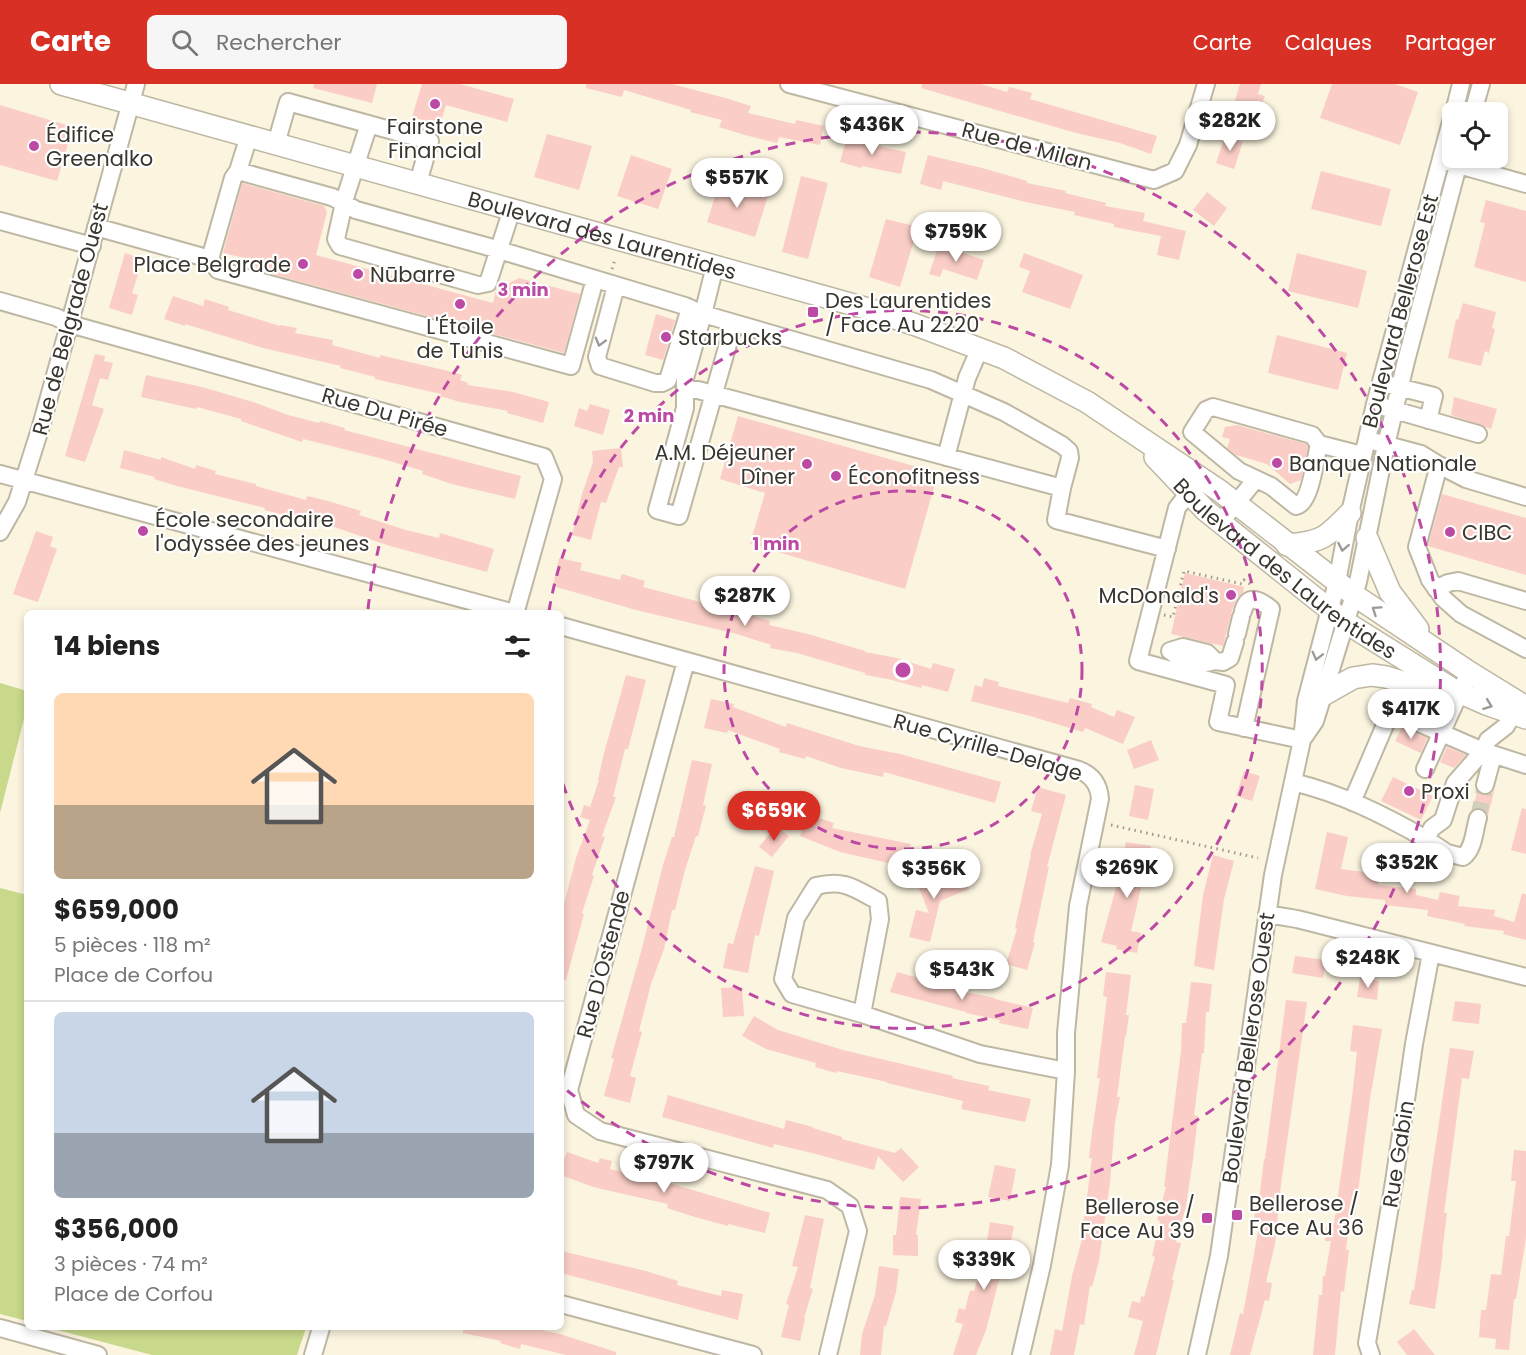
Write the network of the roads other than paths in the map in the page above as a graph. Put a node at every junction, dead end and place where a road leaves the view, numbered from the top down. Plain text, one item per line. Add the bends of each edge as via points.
1 (789, 84) edge
2 (1206, 84) edge
3 (1461, 84) edge
4 (1481, 84) edge
5 (68, 85) edge
6 (133, 93) edge
7 (1456, 102) edge
8 (1476, 102) edge
9 (369, 124) junction
10 (249, 136) junction
11 (276, 144) junction
12 (1442, 157) edge
13 (1441, 161) joint
14 (355, 166) junction
15 (1457, 168) edge
16 (1479, 168) edge
17 (238, 171) junction
18 (418, 183) junction
19 (1526, 184) edge
20 (344, 203) junction
21 (512, 209) junction
22 (0, 221) edge
23 (96, 227) junction
24 (92, 246) junction
25 (500, 251) junction
26 (210, 259) junction
27 (715, 266) junction
28 (256, 273) dead end
29 (595, 279) junction
30 (616, 286) junction
31 (0, 301) edge
32 (696, 311) junction
33 (734, 323) junction
34 (70, 324) junction
35 (980, 348) junction
36 (1380, 383) junction
37 (1400, 387) junction
38 (686, 390) junction
39 (964, 393) junction
40 (715, 395) junction
41 (1375, 404) junction
42 (1394, 410) junction
43 (1428, 420) junction
44 (1478, 434) dead end
45 (1318, 444) junction
46 (1386, 445) junction
47 (1364, 447) junction
48 (946, 457) junction
49 (1438, 465) junction
50 (0, 474) edge
51 (1256, 479) junction
52 (24, 480) junction
53 (1194, 485) junction
54 (1062, 488) junction
55 (1526, 497) edge
56 (1236, 504) junction
57 (1350, 513) junction
58 (1220, 523) junction
59 (0, 532) edge
60 (1367, 538) junction
61 (1287, 545) junction
62 (1167, 549) junction
63 (1336, 582) junction
64 (1436, 590) junction
65 (1353, 595) junction
66 (1526, 601) edge
67 (505, 610) edge
68 (517, 610) edge
69 (1337, 616) junction
70 (564, 627) edge
71 (1142, 644) junction
72 (1434, 648) junction
73 (1526, 649) edge
74 (686, 661) junction
75 (1469, 672) junction
76 (1455, 691) junction
77 (1323, 695) junction
78 (1521, 711) edge
79 (1244, 728) junction
80 (1442, 734) junction
81 (1302, 740) junction
82 (1488, 753) junction
83 (1526, 765) edge
84 (1425, 769) dead end
85 (1526, 772) edge
86 (1526, 777) edge
87 (1293, 782) junction
88 (1485, 785) tunnel mouth
89 (1352, 802) junction
90 (1478, 818) tunnel mouth
91 (1425, 839) junction
92 (1267, 914) junction
93 (1431, 953) junction
94 (1526, 977) edge
95 (862, 1014) junction
96 (1066, 1071) junction
97 (564, 1305) edge
98 (0, 1328) edge
99 (320, 1330) edge
100 (98, 1355) edge
101 (313, 1355) edge
102 (753, 1355) edge
103 (828, 1355) edge
104 (1021, 1355) edge
105 (1197, 1355) edge
106 (1371, 1355) edge

1 - 2 street, Rue de Milan via 1154,180 1175,171 1188,145
3 - 7 street
4 - 8 street
5 - 6 main road, Boulevard des Laurentides
6 - 10 main road, Boulevard des Laurentides
6 - 23 street, Rue de Belgrade Ouest
9 - 11 street via 288,102
9 - 14 street
9 - 18 street via 430,141
10 - 11 main road, Boulevard des Laurentides
10 - 17 street
11 - 14 main road, Boulevard des Laurentides
12 - 13 street, Boulevard Bellerose Est
13 - 36 street, Boulevard Bellerose Est
14 - 18 main road, Boulevard des Laurentides
14 - 20 street
15 - 37 street, Boulevard Bellerose Est
16 - 19 street
17 - 20 street
17 - 26 street
18 - 21 main road, Boulevard des Laurentides
20 - 25 street via 356,210
20 - 25 street via 336,239 345,248 481,286 490,280
21 - 25 street
21 - 27 main road, Boulevard des Laurentides
22 - 24 street
23 - 24 street, Rue de Belgrade Ouest
23 - 26 street
24 - 34 street, Rue de Belgrade Ouest
25 - 29 street
26 - 28 street
26 - 29 street via 218,270 571,366
27 - 32 street
27 - 35 main road, Boulevard des Laurentides via 882,313
29 - 30 street
30 - 32 street
30 -> 32 street via 597,357 600,366 610,371 655,383 668,380
31 - 34 street via 56,316
32 - 33 street
32 - 38 street
33 - 39 street
33 - 40 street
34 - 52 street, Rue de Belgrade Ouest
34 - 68 street, Rue Du Pirée via 544,458 553,479
35 - 39 street
35 - 53 main road, Boulevard des Laurentides via 1056,384 1127,429
36 - 37 street
36 - 41 street, Boulevard Bellerose Est
37 - 42 street, Boulevard Bellerose Est
37 - 43 street via 1434,396
38 - 40 street
38 - 40 street via 685,408 657,510 679,516
39 - 48 street
39 - 54 street via 1068,449 1070,458
40 - 48 street
41 - 42 street
41 - 47 street, Boulevard Bellerose Est
42 - 43 street
42 - 46 street, Boulevard Bellerose Est
43 - 44 street
45 - 47 street
45 - 51 street via 1307,496 1300,506
45 - 51 street via 1312,435 1209,408 1192,432 1239,471
46 - 47 street
46 - 49 street via 1421,454
46 - 60 street, Boulevard Bellerose Est
47 - 57 street, Boulevard Bellerose Est
48 - 54 street
49 - 55 street
49 - 64 street via 1417,547
50 - 52 street
51 - 56 street
52 - 59 street, Rue de Belgrade Ouest
52 - 67 street
53 - 56 main road, Boulevard des Laurentides
53 - 58 main road, Boulevard des Laurentides
53 - 62 street via 1177,506
54 - 62 street via 1056,520
56 - 58 street
56 - 61 main road, Boulevard des Laurentides
57 - 61 main road via 1323,539
57 -> 63 street, Boulevard Bellerose Est
58 - 69 main road, Boulevard des Laurentides
60 - 65 street, Boulevard Bellerose Est
60 - 72 main road via 1390,592
61 - 63 main road, Boulevard des Laurentides
62 - 71 street
63 - 65 main road, Boulevard des Laurentides
63 - 69 street, Boulevard Bellerose Est
64 - 66 street via 1458,581
64 - 73 street via 1461,614
65 - 69 street, Boulevard Bellerose Est
72 -> 65 main road, Boulevard des Laurentides
69 - 76 main road, Boulevard des Laurentides
69 - 77 street, Boulevard Bellerose Ouest
69 -> 81 street, Boulevard Bellerose Ouest via 1306,701
70 - 74 street, Rue Cyrille-Delage
71 - 79 street via 1138,660 1226,685 1218,722
71 - 79 street via 1170,651 1183,647 1223,662 1230,658 1247,602 1260,600 1271,609
72 - 75 main road, Boulevard des Laurentides
74 - 96 street, Rue Cyrille-Delage via 1079,770 1092,777 1100,799 1078,906
74 - 103 street, Rue D'Ostende via 569,1090 576,1115 600,1131 827,1190 850,1206 858,1231
75 - 76 street
75 - 78 main road, Boulevard des Laurentides
76 - 77 main road via 1362,675
76 -> 78 main road, Boulevard des Laurentides
76 - 80 street
77 - 81 street, Boulevard Bellerose Ouest via 1315,721
78 - 82 street via 1488,740
79 - 81 street
80 - 82 street
80 - 84 street
80 - 89 street via 1391,711
81 - 87 street, Boulevard Bellerose Ouest
82 - 83 street
82 - 88 street
82 - 91 street via 1455,783 1443,820
85 - 86 street
87 - 89 street
87 - 92 street, Boulevard Bellerose Ouest
89 - 91 street
90 - 91 street via 1472,846 1463,857 1447,853
92 - 93 street
92 - 105 street, Boulevard Bellerose Ouest via 1219,1256
93 - 94 street
93 - 106 street, Rue Gabin via 1366,1343
95 - 95 street via 880,919 878,901 850,886 833,882 816,886 796,918 783,979 792,994
95 - 96 street via 980,1054
96 - 104 street, Rue Cyrille-Delage via 1060,1166
97 - 102 street
98 - 100 street
99 - 101 street

